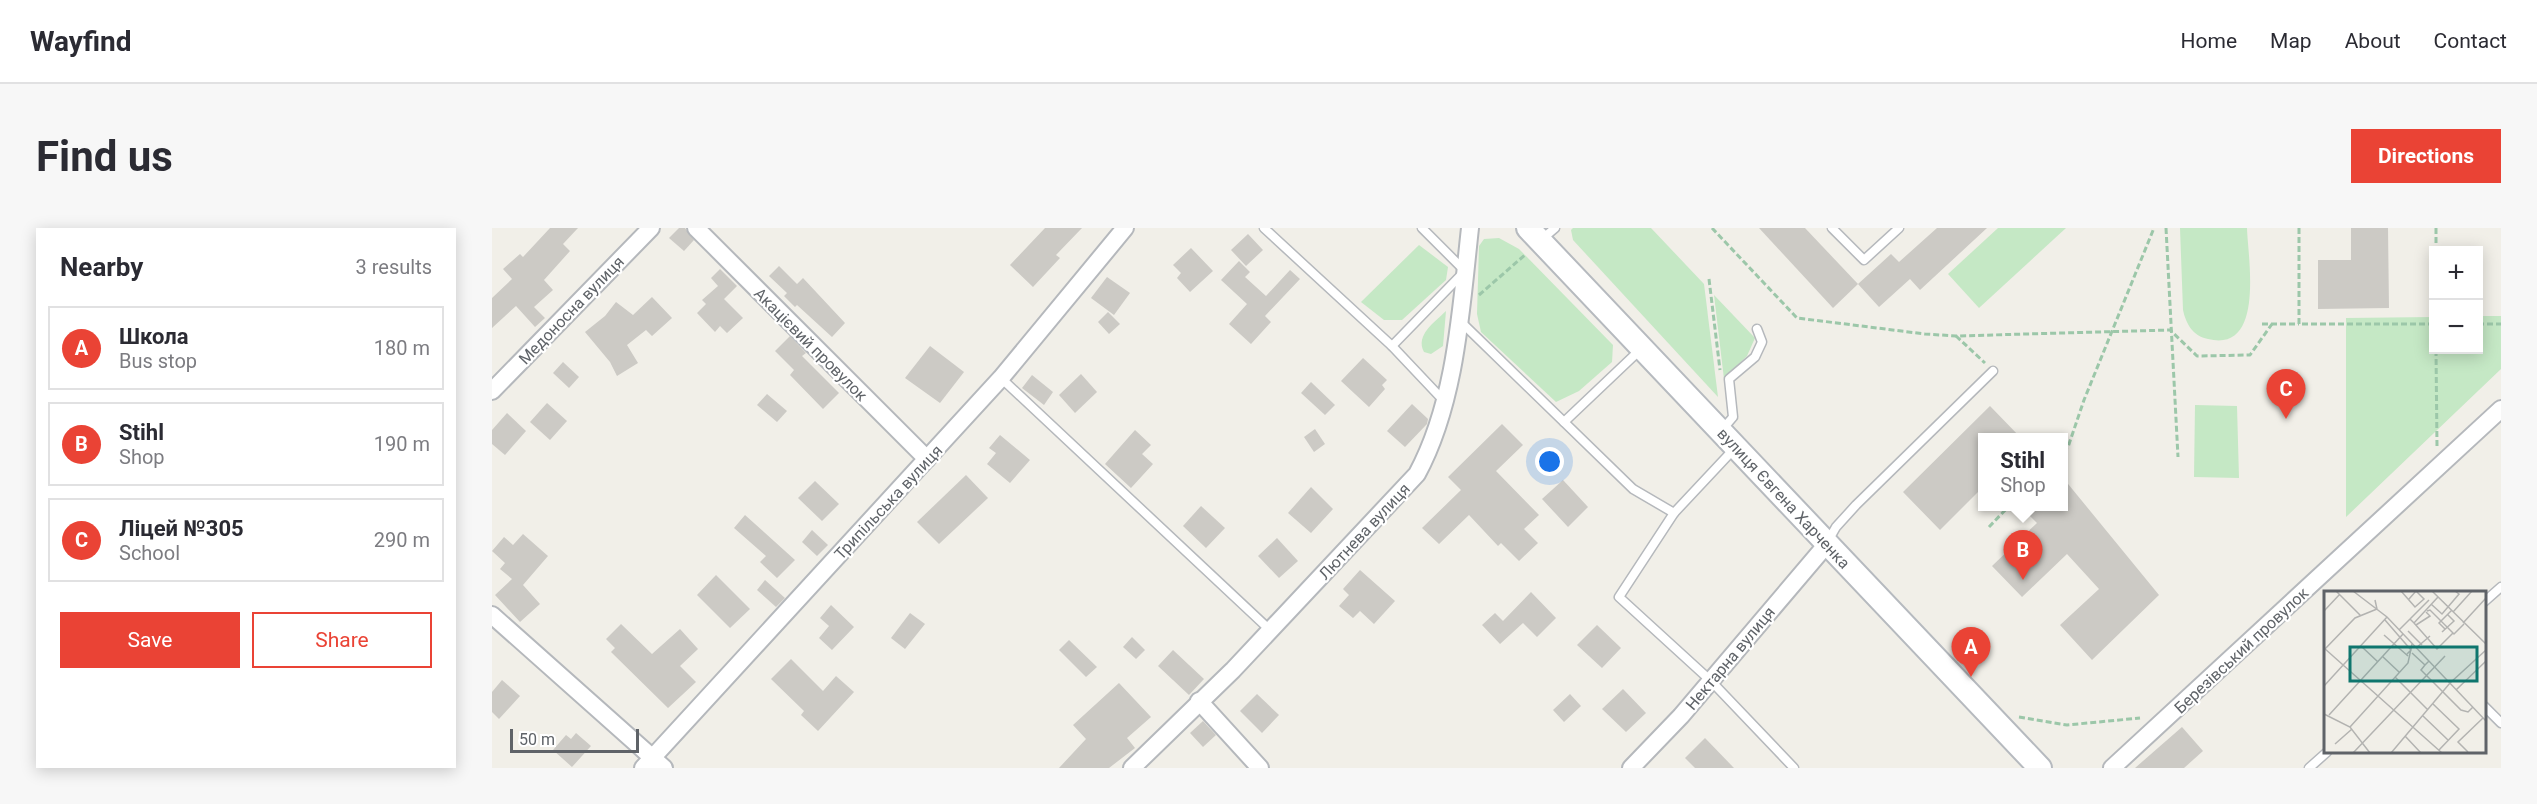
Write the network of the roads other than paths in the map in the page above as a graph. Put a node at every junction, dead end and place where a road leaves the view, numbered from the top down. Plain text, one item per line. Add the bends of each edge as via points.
1 (651, 228) edge
2 (696, 228) edge
3 (1125, 228) edge
4 (1264, 228) edge
5 (1422, 228) edge
6 (1470, 228) edge
7 (1832, 228) edge
8 (1899, 228) edge
9 (1541, 232) edge
10 (1465, 271) junction
11 (1460, 316) junction
12 (1757, 329) dead end
13 (1392, 346) junction
14 (1642, 348) junction
15 (1993, 371) road end
16 (1002, 378) junction
17 (492, 391) edge
18 (1444, 401) junction
19 (2501, 410) edge
20 (1564, 422) junction
21 (1728, 439) junction
22 (927, 459) junction
23 (1674, 513) junction
24 (1827, 544) junction
25 (2501, 586) edge
26 (2486, 600) edge
27 (492, 615) edge
28 (1270, 630) junction
29 (1711, 681) junction
30 (1199, 701) junction
31 (2486, 708) edge
32 (2501, 723) edge
33 (2326, 753) edge
34 (2332, 753) edge
35 (653, 765) edge
36 (2313, 765) edge
37 (1132, 768) edge
38 (1260, 768) edge
39 (1631, 768) edge
40 (1794, 768) edge
41 (2040, 768) edge
42 (2112, 768) edge

1 - 17 street, Медоносна вулиця
2 - 22 street, Акацієвий провулок
3 - 16 street, Трипільська вулиця
4 - 13 lane
5 - 10 lane
6 - 10 street, Лютнева вулиця
7 - 8 lane via 1864,260
9 - 14 main road, вулиця Євгена Харченка
10 - 11 street, Лютнева вулиця
10 - 13 lane
11 - 18 street, Лютнева вулиця
11 - 20 lane
12 - 21 lane via 1762,342 1755,357 1729,380 1733,417
13 - 18 lane
14 - 20 lane
14 - 21 main road, вулиця Євгена Харченка
15 - 24 lane via 1856,504
16 - 22 street, Трипільська вулиця
16 - 28 lane
18 - 28 street, Лютнева вулиця via 1436,435 1417,474
19 - 42 street, Березівський провулок
20 - 23 lane via 1633,489
21 - 23 lane
21 - 24 main road, вулиця Євгена Харченка
22 - 35 street, Трипільська вулиця
23 - 29 lane via 1619,597
24 - 29 street, Нектарна вулиця
24 - 41 main road, вулиця Євгена Харченка
25 - 26 lane
27 - 35 street
28 - 30 street, Лютнева вулиця
29 - 39 street, Нектарна вулиця
29 - 40 lane
30 - 37 street, Лютнева вулиця
30 - 38 street
31 - 32 lane
33 - 36 lane
34 - 36 lane

